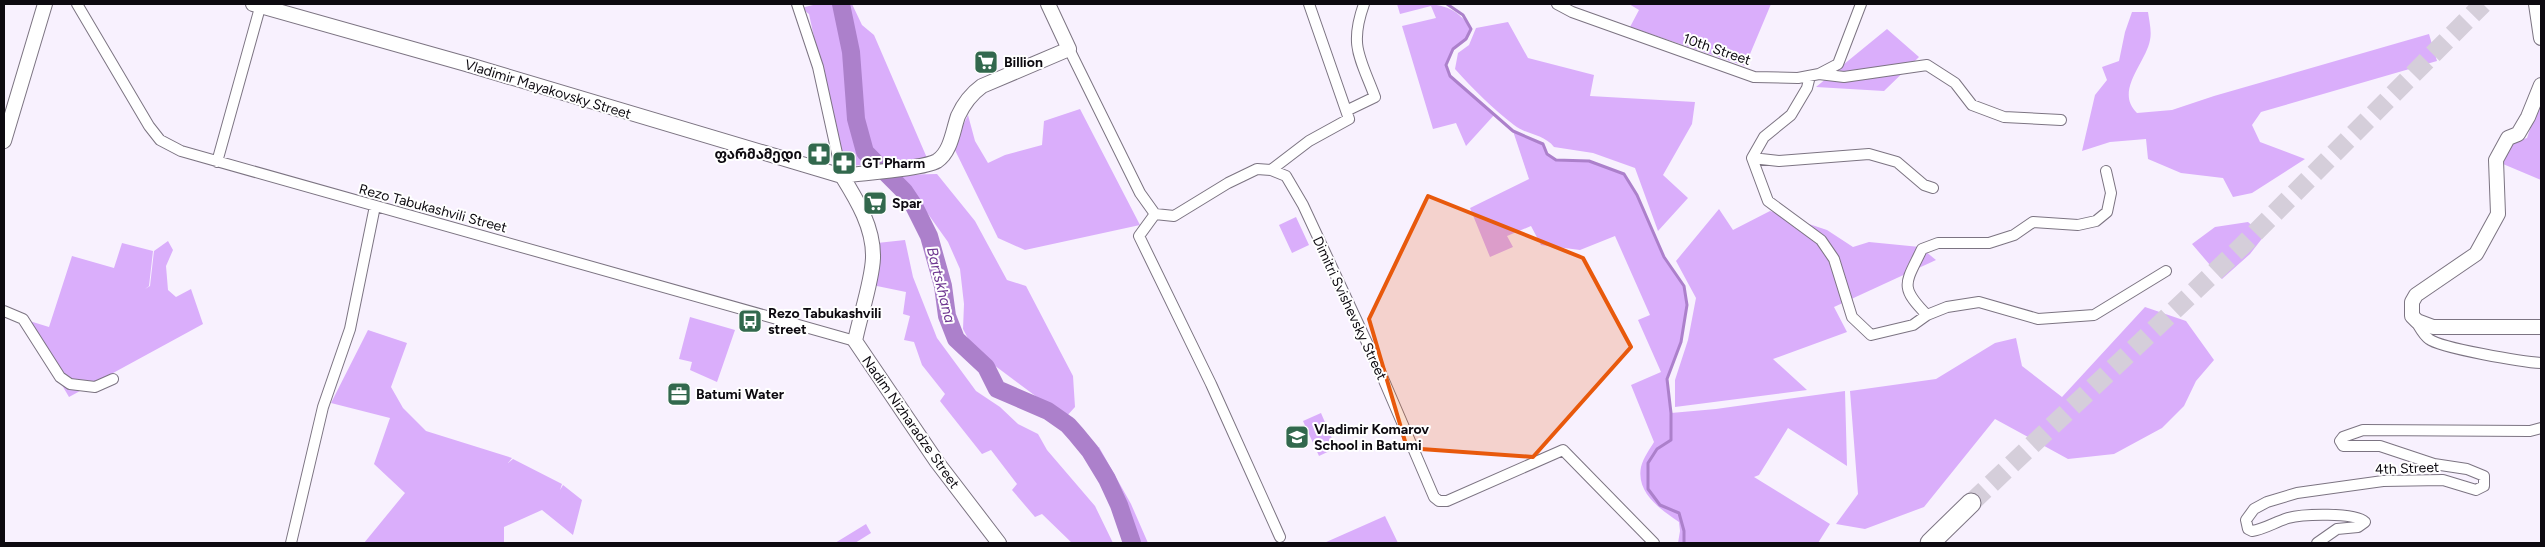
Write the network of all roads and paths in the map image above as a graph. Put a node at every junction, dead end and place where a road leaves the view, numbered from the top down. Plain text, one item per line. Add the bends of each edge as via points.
1 (45, 4) edge
2 (77, 4) edge
3 (258, 4) edge
4 (797, 4) edge
5 (1048, 4) edge
6 (1309, 4) edge
7 (1364, 4) edge
8 (1558, 4) edge
9 (1861, 4) edge
10 (2536, 4) edge
11 (2541, 38) edge
12 (1070, 49) junction
13 (1815, 75) junction
14 (2541, 85) edge
15 (1348, 110) junction
16 (2061, 120) dead end
17 (4, 141) edge
18 (1752, 158) junction
19 (217, 162) junction
20 (1271, 170) junction
21 (2106, 170) dead end
22 (842, 176) junction
23 (1933, 188) dead end
24 (375, 206) junction
25 (1155, 214) junction
26 (2166, 271) dead end
27 (4, 312) edge
28 (1927, 315) junction
29 (2412, 316) junction
30 (2541, 327) edge
31 (855, 341) junction
32 (2541, 363) edge
33 (113, 380) dead end
34 (2541, 428) edge
35 (1970, 503) tunnel mouth
36 (1280, 537) dead end
37 (291, 543) edge
38 (999, 543) edge
39 (1654, 543) edge
40 (1930, 543) edge
41 (2317, 543) edge

1 - 17 main road
2 - 19 street, Rezo Tabukashvili Street via 160,140 181,151
3 - 19 street
3 - 22 main road, Vladimir Mayakovsky Street
4 - 22 street, Nadim Nizharadze Street via 818,67
5 - 12 main road
6 - 15 street
7 - 15 street via 1357,26 1357,48 1375,97
8 - 13 street, 10th Street via 1572,12 1754,77
9 - 13 street via 1838,64
10 - 11 main road
12 - 22 main road via 974,92 959,114 948,149 937,161
12 - 25 street via 1140,193
13 - 16 street, 10th Street via 1844,77 1927,65 1956,83 1972,105 2004,117
13 - 18 street via 1790,115 1764,137
14 - 29 main road via 2518,134 2508,138 2496,160 2498,214 2476,254 2416,295 2412,302
15 - 20 street via 1349,119 1309,141
18 - 23 street via 1779,161 1869,154 1897,162 1924,185
18 - 28 street via 1768,201 1821,240 1834,259 1852,317 1862,329 1871,335 1879,335 1913,325
19 - 24 street, Rezo Tabukashvili Street
20 - 25 street via 1257,169 1240,177 1174,216
20 - 39 street, Dimitri Svishevsky Street via 1286,176 1303,205 1434,497 1447,501 1563,450
21 - 28 street via 2111,194 2108,212 2096,221 2078,225 2033,222 2014,235 1989,243 1938,243 1922,249 1908,278 1908,289 1910,299
22 - 31 main road, Nadim Nizharadze Street via 869,229 873,258
24 - 31 street, Rezo Tabukashvili Street
24 - 37 street via 350,328 323,407
25 - 36 street via 1139,236 1212,384
26 - 28 street via 2094,315 2038,319 1979,302 1947,307
27 - 33 street via 23,319 60,377 70,384 96,387
29 - 30 main road via 2417,322 2433,327
29 - 32 street via 2428,338 2442,345
31 - 38 main road, Nadim Nizharadze Street via 937,462
34 - 41 street, 4th Street via 2530,431 2363,430 2343,436 2340,441 2343,446 2380,446 2434,464 2467,469 2484,476 2484,486 2476,490 2443,480 2383,481 2297,493 2267,502 2254,509 2246,520 2252,531 2290,517 2307,515 2348,516 2365,522 2358,527 2337,529
35 - 40 highway

